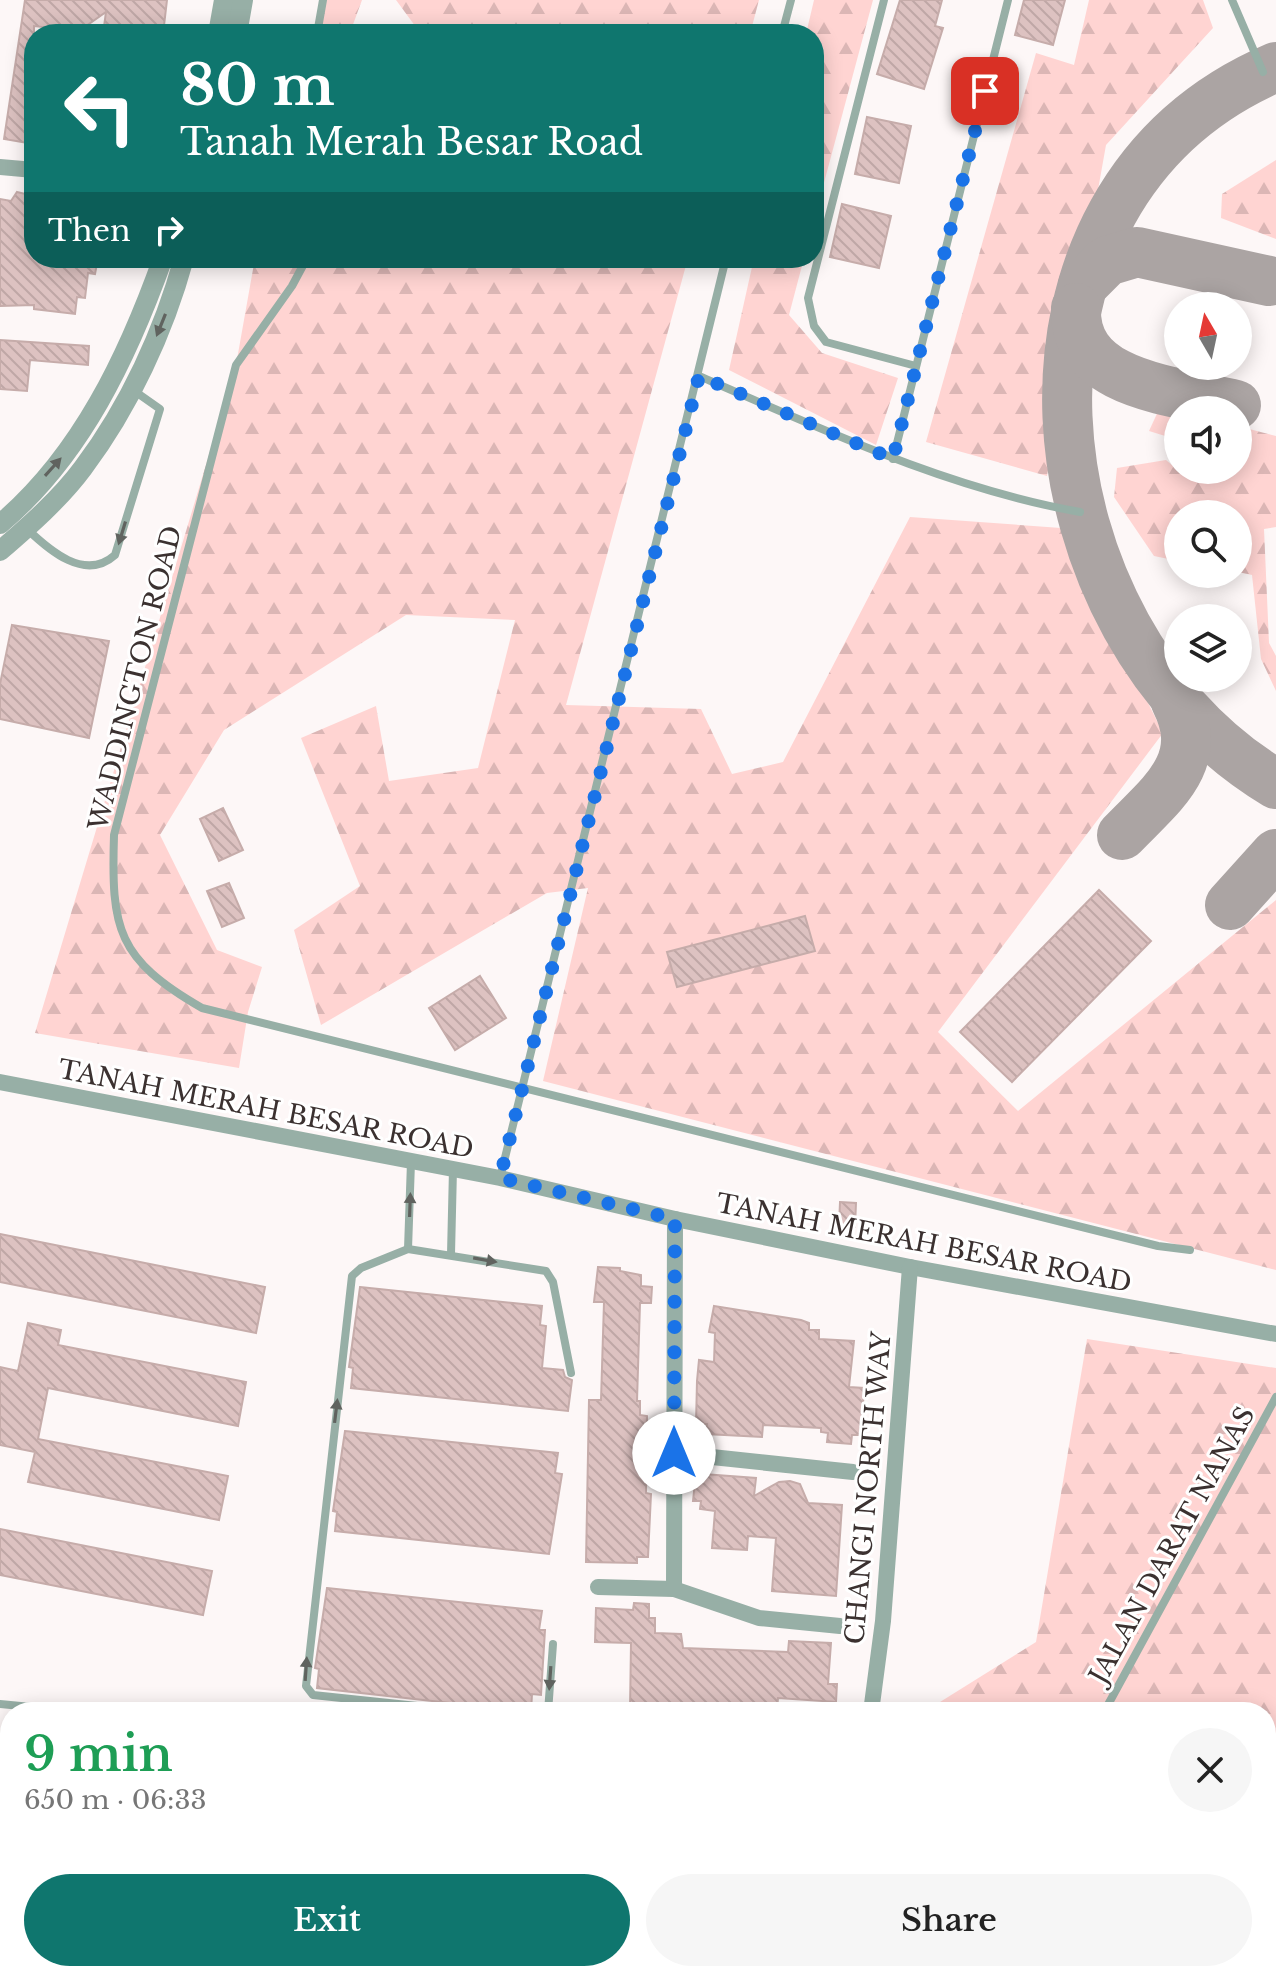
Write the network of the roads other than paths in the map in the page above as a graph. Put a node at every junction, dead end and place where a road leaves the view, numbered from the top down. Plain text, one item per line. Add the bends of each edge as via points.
1 (224, 0) edge
2 (243, 0) edge
3 (323, 0) edge
4 (791, 0) edge
5 (884, 0) edge
6 (1008, 0) edge
7 (1232, 0) edge
8 (220, 24) edge
9 (239, 24) edge
10 (319, 24) edge
11 (785, 24) edge
12 (1263, 72) dead end
13 (0, 167) edge
14 (24, 169) edge
15 (824, 235) edge
16 (159, 268) edge
17 (181, 268) edge
18 (301, 268) edge
19 (724, 268) edge
20 (816, 268) edge
21 (916, 366) junction
22 (699, 376) junction
23 (131, 389) junction
24 (893, 459) junction
25 (1080, 512) dead end
26 (0, 524) edge
27 (27, 528) junction
28 (0, 551) edge
29 (0, 1082) edge
30 (521, 1088) junction
31 (411, 1162) junction
32 (453, 1169) junction
33 (500, 1178) junction
34 (675, 1219) junction
35 (408, 1249) junction
36 (1190, 1250) dead end
37 (451, 1254) junction
38 (910, 1267) junction
39 (1276, 1334) edge
40 (571, 1373) dead end
41 (1276, 1397) edge
42 (674, 1453) junction
43 (853, 1472) dead end
44 (598, 1587) dead end
45 (674, 1589) junction
46 (840, 1626) dead end
47 (553, 1644) dead end
48 (379, 1702) edge
49 (549, 1702) edge
50 (872, 1702) edge
51 (1109, 1702) edge

1 - 8 street
2 - 9 street
3 - 10 lane
4 - 11 lane
5 - 15 lane
6 - 21 lane
7 - 12 lane
13 - 14 street
26 -> 16 street via 67,452 100,401
17 -> 23 street via 155,341
18 - 30 lane, WADDINGTON ROAD via 236,365 114,835 112,893 120,931 159,983 202,1008
19 - 22 lane
20 - 21 lane via 809,314 826,342
21 - 24 lane
22 - 24 lane
22 - 30 lane
23 - 27 street via 82,469
23 -> 27 lane via 160,409 115,555 97,565 61,558
24 - 25 lane via 1013,500
27 - 28 street
29 - 31 street, TANAH MERAH BESAR ROAD
30 - 33 lane
30 - 36 lane, WADDINGTON ROAD
31 - 32 street, TANAH MERAH BESAR ROAD
35 -> 31 lane
32 - 33 street, TANAH MERAH BESAR ROAD
32 - 37 lane
33 - 34 street, TANAH MERAH BESAR ROAD
34 - 38 street, TANAH MERAH BESAR ROAD
34 - 42 street
35 - 37 lane
48 -> 35 lane via 313,1695 305,1677 352,1276
37 -> 40 lane via 546,1271 553,1282
38 - 39 street, TANAH MERAH BESAR ROAD
38 - 50 street, CHANGI NORTH WAY
41 - 51 lane, JALAN DARAT NANAS
42 - 43 street
42 - 45 street
44 - 45 street
45 - 46 street via 759,1618
47 -> 49 lane

